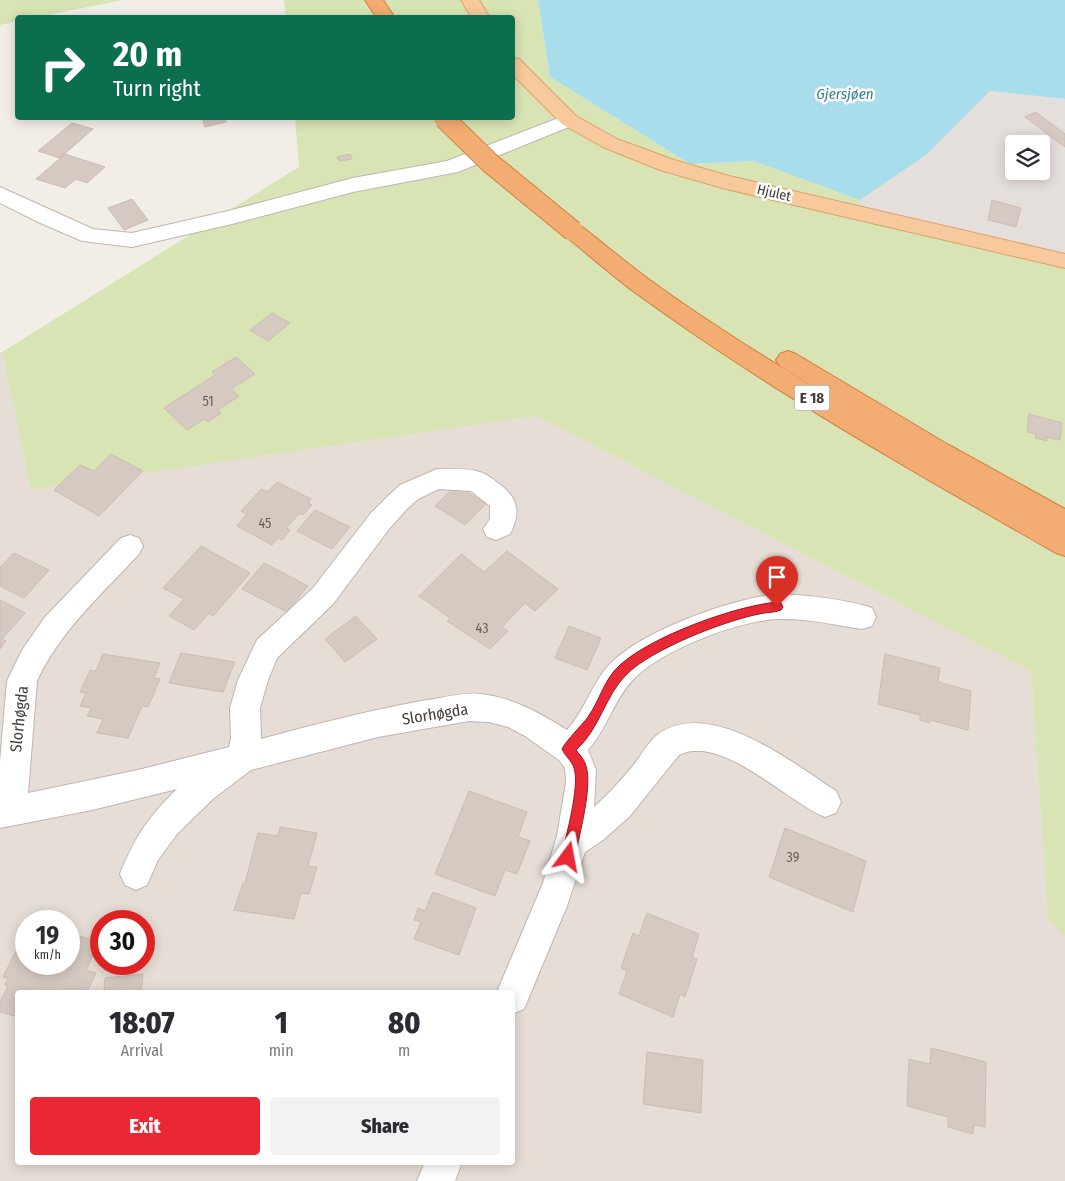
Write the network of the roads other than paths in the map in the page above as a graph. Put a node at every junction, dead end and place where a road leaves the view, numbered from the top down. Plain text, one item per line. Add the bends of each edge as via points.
1 (374, 0) edge
2 (470, 0) edge
3 (384, 15) edge
4 (479, 15) edge
5 (515, 66) edge
6 (446, 120) edge
7 (471, 120) edge
8 (569, 120) junction
9 (0, 194) edge
10 (582, 228) junction
11 (1065, 261) edge
12 (1065, 522) edge
13 (496, 529) dead end
14 (1065, 545) edge
15 (130, 546) dead end
16 (862, 617) dead end
17 (568, 749) junction
18 (241, 759) junction
19 (825, 802) dead end
20 (6, 813) edge
21 (572, 842) junction
22 (136, 874) dead end
23 (515, 990) edge
24 (443, 1165) edge
25 (436, 1181) edge

1 - 3 highway
2 - 4 main road
5 - 8 main road, Hjulet
6 - 10 highway, E 18, bridge via 516,185
7 - 10 highway, E 18
8 - 9 street via 450,166 353,185 132,240 90,236
8 - 11 main road, Hjulet via 610,143 667,165 726,182
10 - 12 highway, E 18 via 736,328 938,451
10 - 14 highway, E 18 via 641,284 792,385 928,468
13 - 18 street via 503,520 503,506 499,497 476,480 437,479 410,492 398,502 323,596 267,649 245,708 246,738
15 - 20 street, Slorhøgda via 55,626 32,659 22,681
16 - 17 street via 777,607 759,609 675,638 638,658 615,678 594,718
17 - 18 street, Slorhøgda via 538,727 506,713 469,707 367,726
17 - 21 street, Slorhøgda via 580,764 582,774
18 - 20 street, Slorhøgda via 67,802
18 - 22 street, Slorhøgda via 215,777 168,820 147,849
19 - 21 street via 724,741 685,736 669,744 629,795 586,834
21 - 23 street, Slorhøgda via 553,904
24 - 25 street

